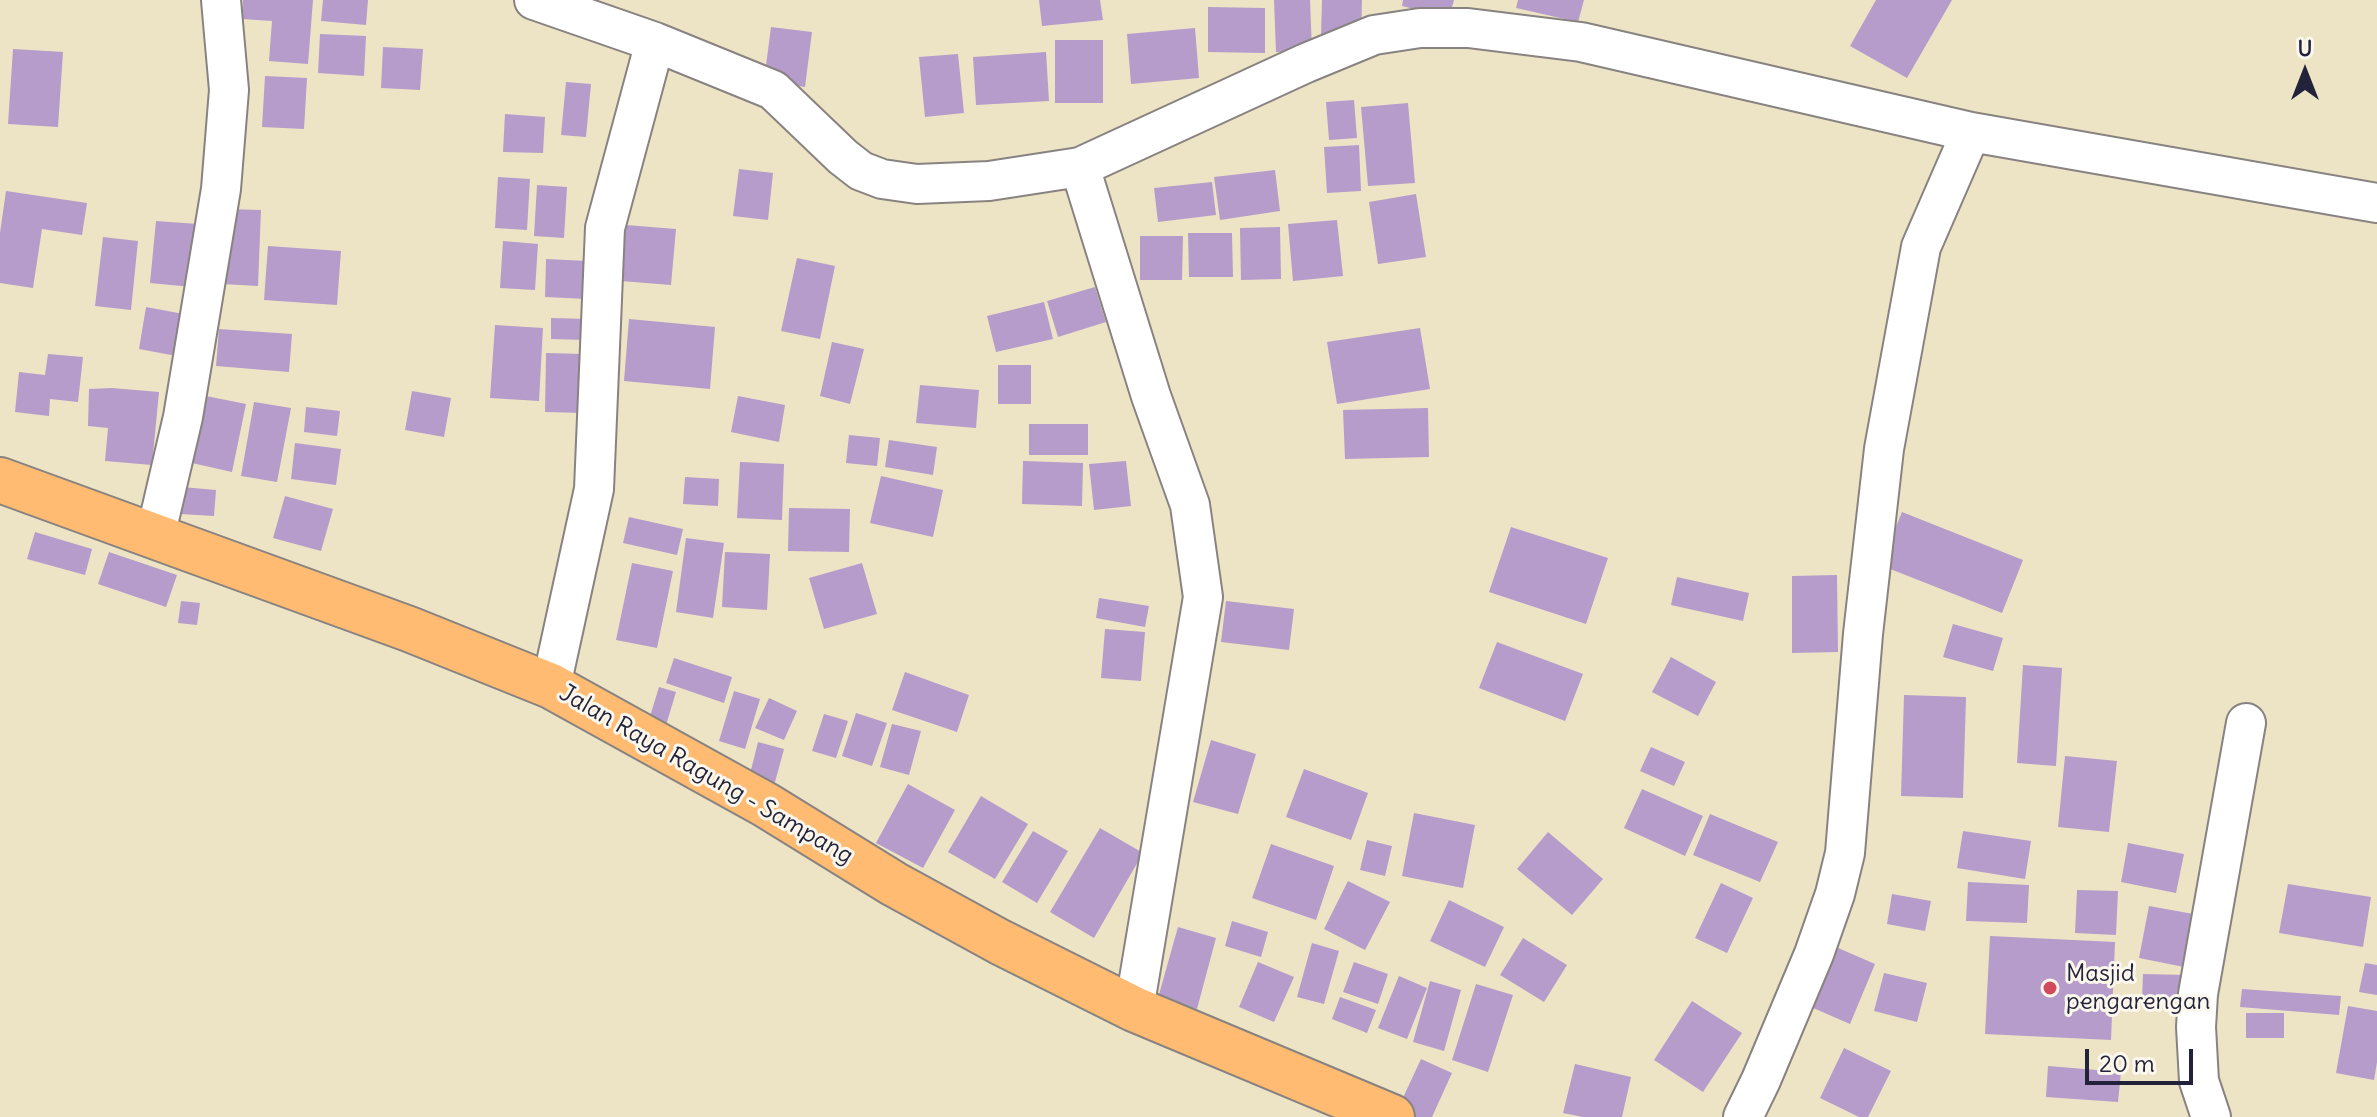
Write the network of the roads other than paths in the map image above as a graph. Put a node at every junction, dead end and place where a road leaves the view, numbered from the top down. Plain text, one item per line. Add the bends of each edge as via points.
1 (221, 0) edge
2 (534, 0) edge
3 (655, 42) junction
4 (1971, 132) junction
5 (1080, 167) junction
6 (2377, 203) edge
7 (0, 480) edge
8 (155, 537) junction
9 (551, 686) junction
10 (2246, 723) dead end
11 (1134, 1009) junction
12 (1392, 1117) edge
13 (1743, 1117) edge
14 (2211, 1117) edge

1 - 8 street via 229,90 221,189 183,417
2 - 3 street
3 - 5 street via 773,90 843,157 882,179 917,184 989,181
3 - 9 street via 605,228 594,489
4 - 5 street via 1581,42 1468,28 1420,28 1374,35
4 - 6 street
4 - 13 street via 1921,247 1884,449 1845,853 1814,954
5 - 11 street via 1190,505 1203,597
7 - 8 main road, Jalan Raya Ragung - Sampang
8 - 9 main road, Jalan Raya Ragung - Sampang
9 - 11 main road, Jalan Raya Ragung - Sampang via 947,913
10 - 14 street via 2198,994 2199,1081
11 - 12 main road, Jalan Raya Ragung - Sampang

